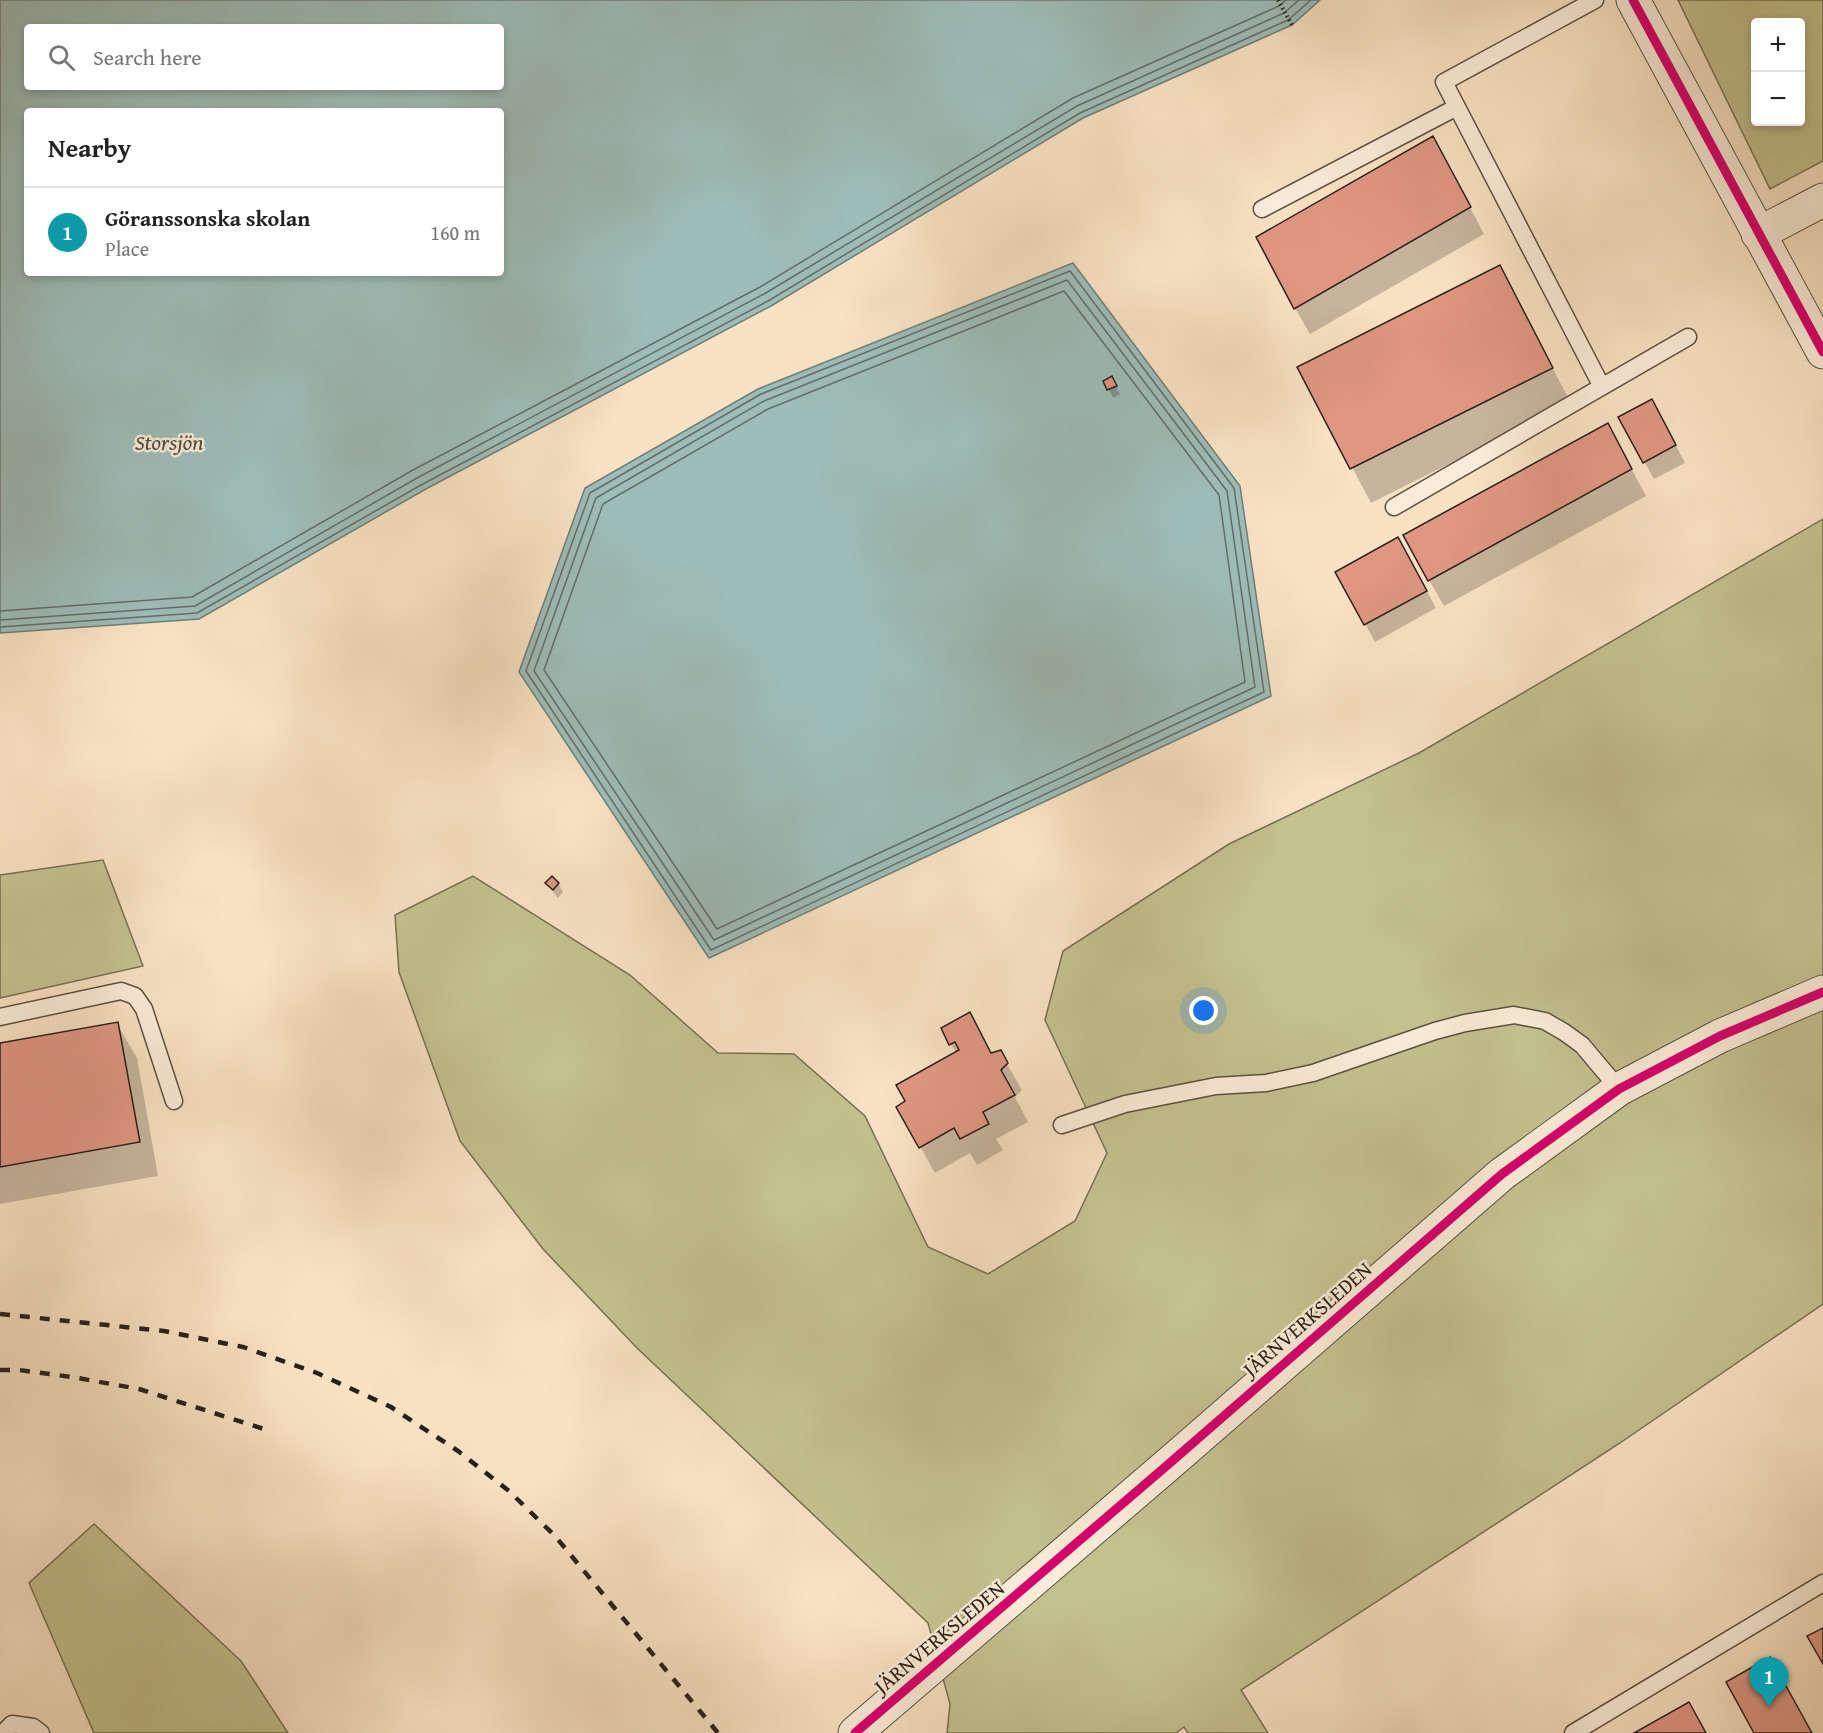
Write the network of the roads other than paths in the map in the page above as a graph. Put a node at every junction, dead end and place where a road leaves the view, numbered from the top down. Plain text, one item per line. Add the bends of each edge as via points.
1 (1595, 0) edge
2 (1633, 0) edge
3 (1456, 107) junction
4 (1823, 200) edge
5 (1262, 209) dead end
6 (1758, 234) junction
7 (1688, 337) dead end
8 (1823, 352) edge
9 (1601, 385) junction
10 (1394, 507) dead end
11 (1823, 992) edge
12 (0, 1017) edge
13 (1619, 1089) junction
14 (174, 1101) dead end
15 (1062, 1125) dead end
16 (1823, 1583) edge
17 (3, 1733) edge
18 (41, 1733) edge
19 (855, 1733) edge
20 (1573, 1733) edge

1 - 3 lane via 1444,82
2 - 6 street
3 - 5 lane
3 - 9 lane
4 - 6 street
6 - 8 street
7 - 9 lane
9 - 10 lane
11 - 13 street, JÄRNVERKSLEDEN via 1720,1036
12 - 14 lane via 121,991 135,996 144,1009
13 - 15 lane via 1581,1045 1564,1032 1545,1021 1514,1015 1435,1031 1313,1073 1125,1104
13 - 19 street, JÄRNVERKSLEDEN via 1502,1174
16 - 20 lane
17 - 18 lane via 12,1724 33,1727

